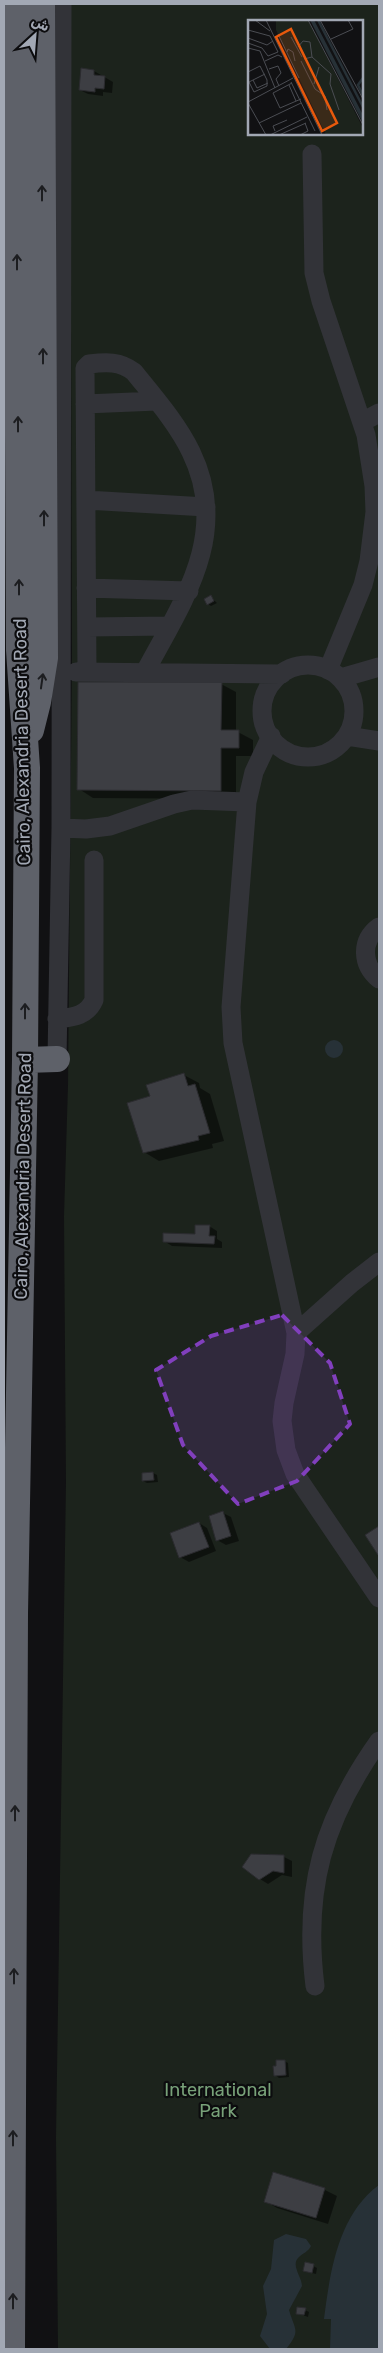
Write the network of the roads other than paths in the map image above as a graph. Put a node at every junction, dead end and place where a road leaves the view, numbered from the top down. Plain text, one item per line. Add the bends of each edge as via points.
1 (16, 4) edge
2 (42, 4) edge
3 (62, 4) edge
4 (312, 154) dead end
5 (157, 401) junction
6 (85, 404) junction
7 (379, 413) edge
8 (362, 422) junction
9 (86, 500) junction
10 (206, 507) junction
11 (86, 588) junction
12 (189, 591) junction
13 (170, 626) junction
14 (87, 627) junction
15 (379, 666) edge
16 (62, 672) junction
17 (87, 672) junction
18 (145, 672) junction
19 (282, 674) junction
20 (335, 674) junction
21 (270, 736) junction
22 (347, 736) junction
23 (379, 741) edge
24 (26, 745) junction
25 (247, 802) junction
26 (61, 828) junction
27 (94, 860) dead end
28 (379, 927) edge
29 (379, 980) edge
30 (57, 1019) junction
31 (57, 1059) joint
32 (25, 1060) junction
33 (379, 1262) edge
34 (296, 1333) junction
35 (379, 1598) edge
36 (379, 1741) edge
37 (315, 1986) dead end
38 (12, 2349) edge

24 -> 1 highway, Cairo, Alexandria Desert Road via 19,650
24 -> 2 highway via 38,702 44,658
3 - 16 street
4 - 8 street via 314,272
5 - 6 street
5 - 6 street via 127,366 92,363 84,368
5 - 10 street via 191,453
6 - 9 street
7 - 8 street
8 - 20 street via 374,486 373,536 363,585
9 - 10 street
9 - 11 street
10 - 12 street via 204,544
11 - 12 street
11 - 14 street
12 - 13 street
13 - 14 street
13 - 18 street
14 - 17 street
15 - 20 street
16 - 17 street
16 - 26 street
17 - 18 street
18 - 19 street
19 - 20 street via 304,665
19 - 21 street via 264,698 263,718
20 - 22 street via 352,696 354,706
21 - 22 street via 285,750 304,756 333,750
21 - 25 street via 254,772
22 - 23 street
32 -> 24 highway, Cairo, Alexandria Desert Road
25 - 26 street via 192,800 110,826
25 - 34 street via 231,1024
26 - 30 street
27 - 30 street via 94,1000 83,1014
28 - 29 street via 370,935 365,953 366,963
30 - 31 street
31 - 32 highway
38 -> 32 highway, Cairo, Alexandria Desert Road via 15,1614
33 - 34 street
34 - 35 street via 282,1420 286,1450 296,1474
36 - 37 street via 334,1817 318,1871 311,1928

